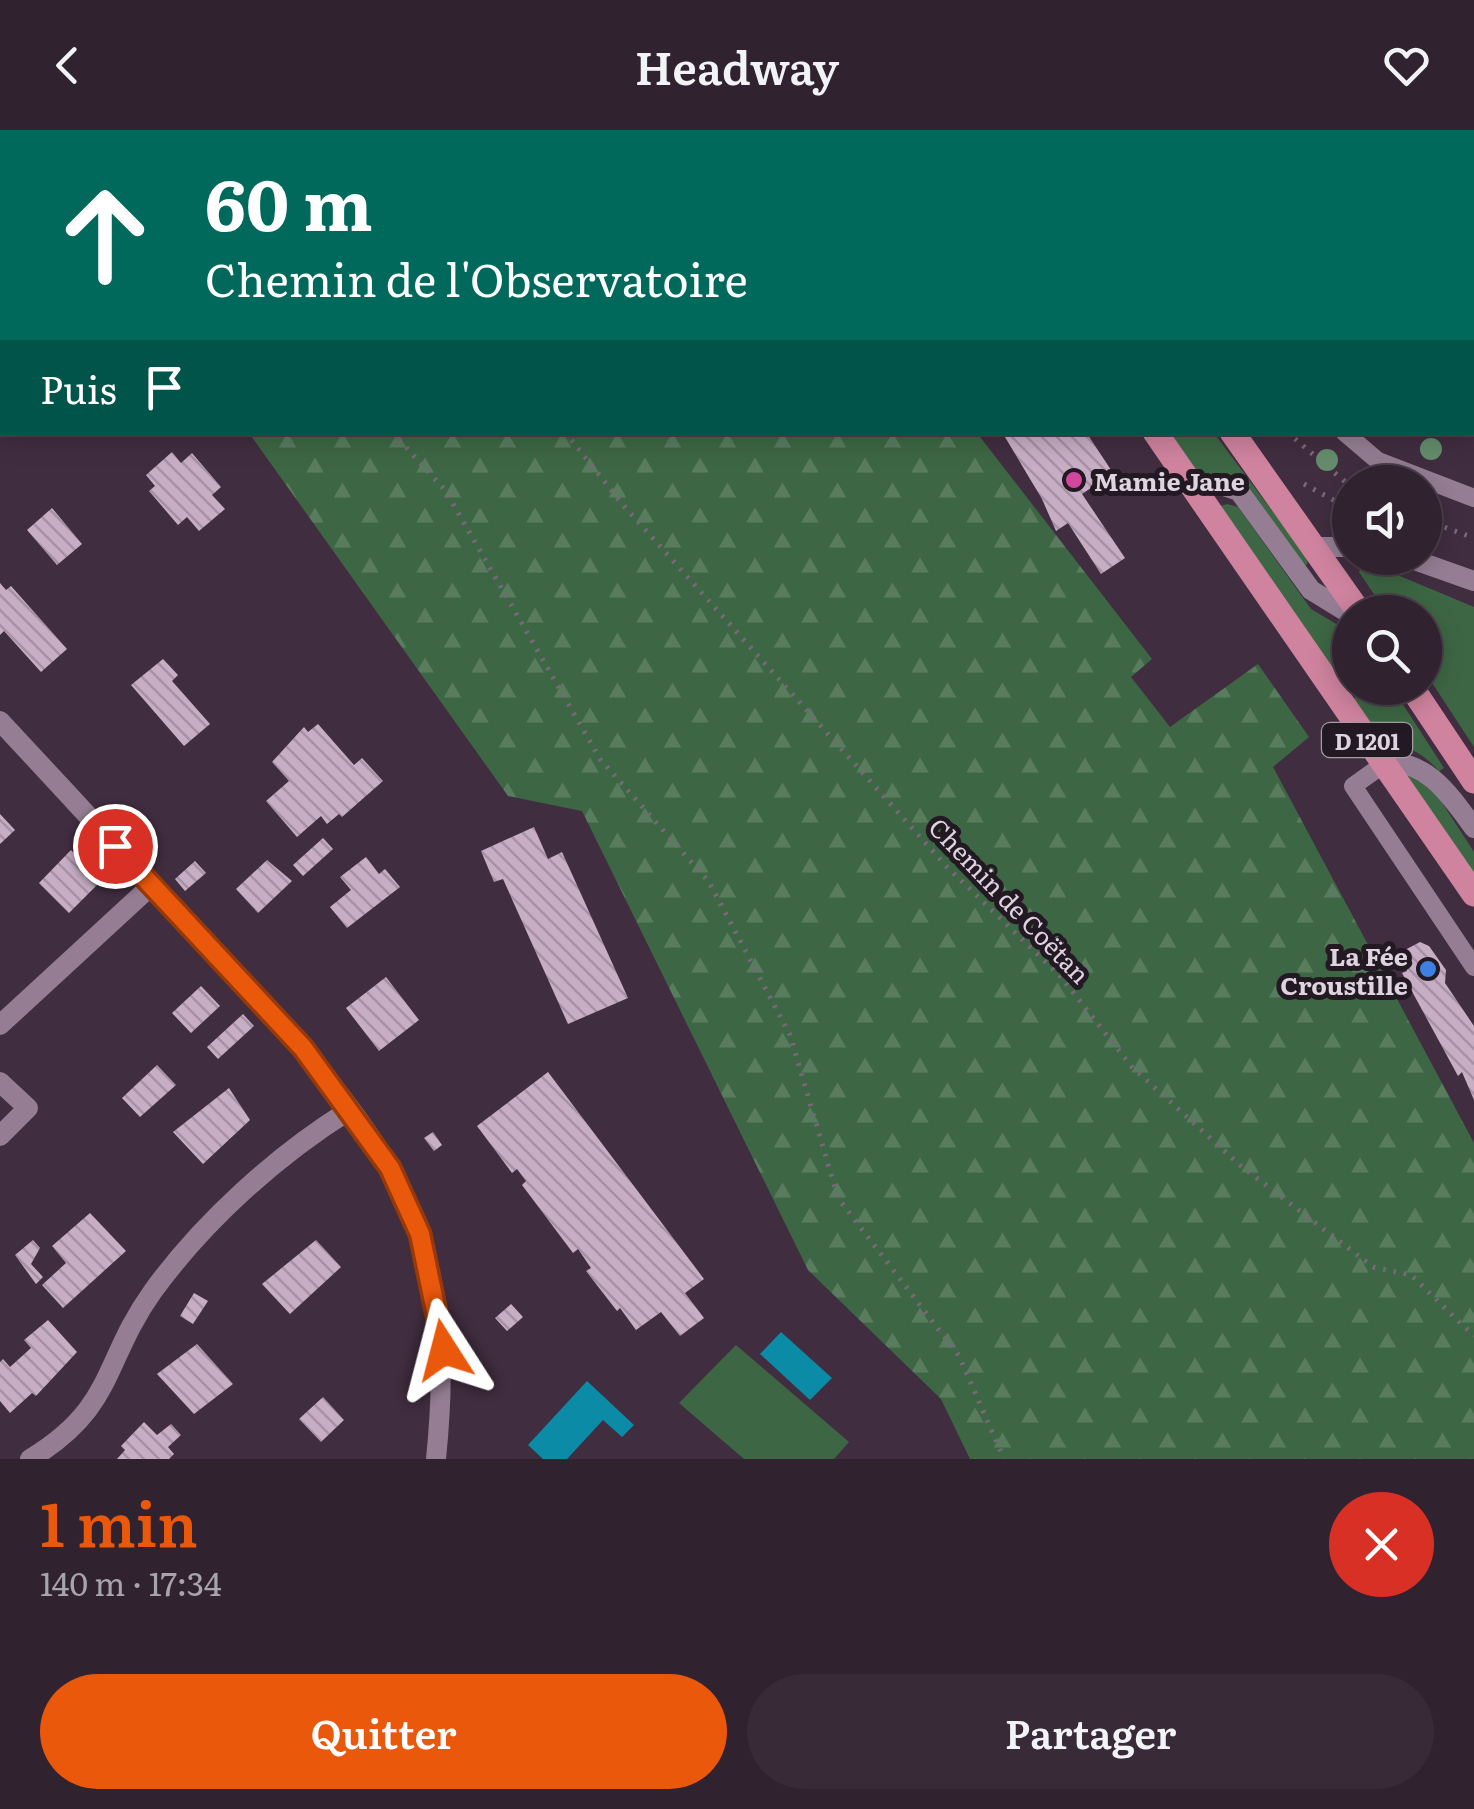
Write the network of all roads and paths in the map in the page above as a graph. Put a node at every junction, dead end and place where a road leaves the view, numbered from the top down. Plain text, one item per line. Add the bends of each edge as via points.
1 (395, 435) edge
2 (568, 435) edge
3 (1157, 435) edge
4 (1234, 435) edge
5 (1290, 435) edge
6 (1348, 435) edge
7 (1332, 471) edge
8 (1194, 489) junction
9 (1474, 498) edge
10 (1442, 526) edge
11 (1474, 538) edge
12 (1312, 547) junction
13 (1332, 547) edge
14 (1442, 570) edge
15 (1474, 582) edge
16 (1347, 595) edge
17 (1332, 603) edge
18 (1423, 705) edge
19 (0, 721) edge
20 (1384, 764) junction
21 (1474, 781) edge
22 (1474, 828) edge
23 (152, 885) junction
24 (1474, 894) edge
25 (1474, 967) edge
26 (0, 1025) edge
27 (0, 1082) edge
28 (348, 1111) junction
29 (0, 1136) edge
30 (1474, 1336) edge
31 (30, 1459) edge
32 (436, 1459) edge
33 (1004, 1459) edge

1 - 33 path via 445,490 600,758 709,882 790,1035 838,1198 959,1356
2 - 30 path, Chemin de Coëtan via 946,866 1061,977 1132,1066 1241,1166 1373,1267 1411,1275
3 - 8 main road, D 1201
4 - 12 main road
5 - 7 path
6 - 9 lane via 1378,461
8 - 17 street via 1218,484 1239,490 1311,590
8 - 20 main road, D 1201
10 - 11 path
12 - 13 street
12 - 16 main road
14 - 15 street
18 - 21 main road, D 1201
19 - 23 street
20 - 22 street via 1403,761 1420,768
20 - 24 main road, D 1201
20 - 25 lane via 1352,786
23 - 26 street
23 - 28 street via 303,1048
27 - 29 street via 28,1108
28 - 31 street via 289,1154 199,1238 128,1330 98,1400
28 - 32 street via 390,1168 420,1234 444,1350

